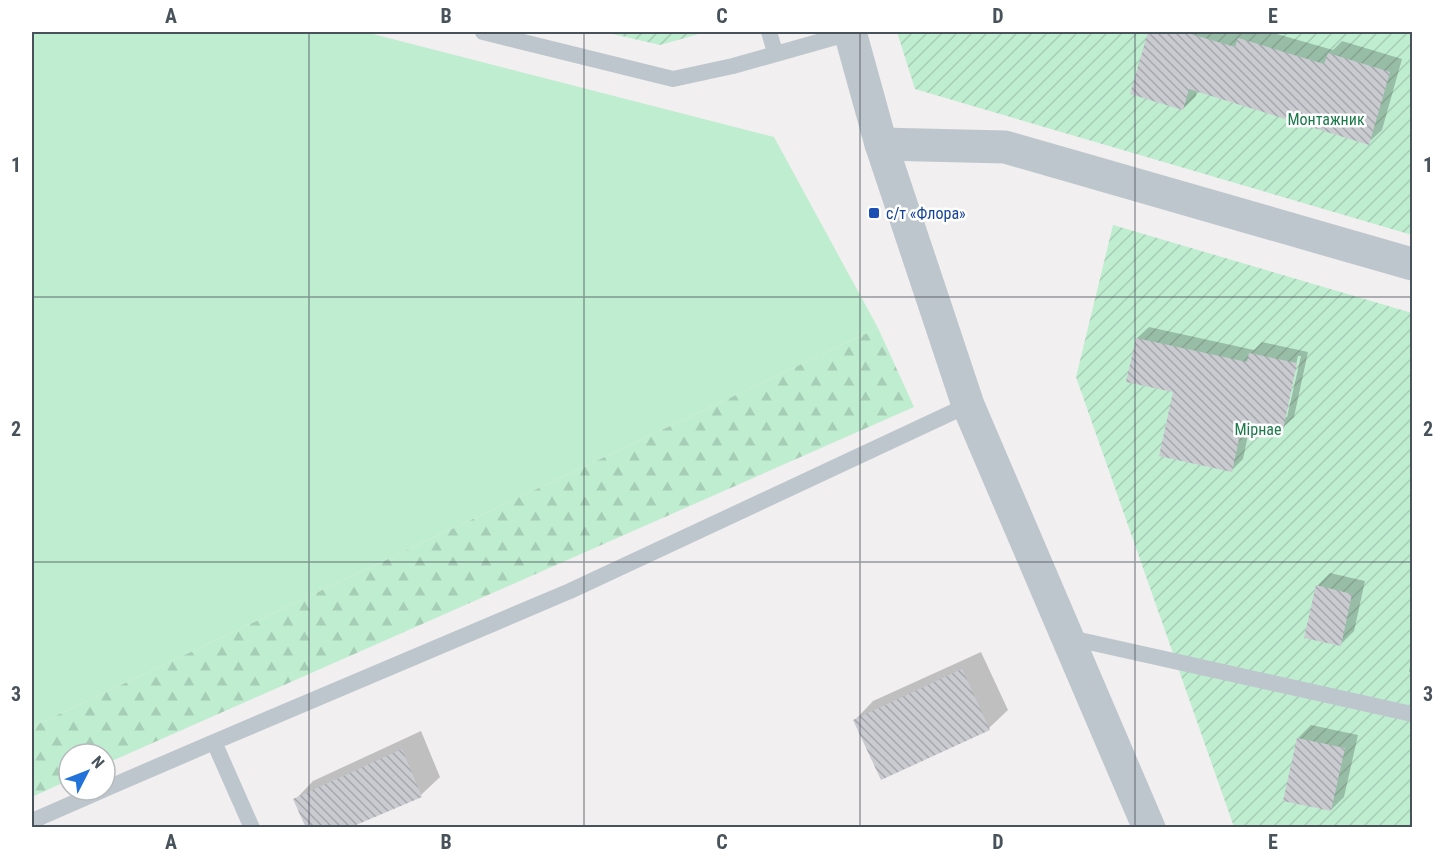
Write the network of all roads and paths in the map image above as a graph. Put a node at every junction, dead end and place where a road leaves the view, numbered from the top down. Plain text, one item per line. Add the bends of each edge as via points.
1 (483, 32) edge
2 (769, 32) edge
3 (850, 32) edge
4 (776, 52) junction
5 (882, 144) junction
6 (1413, 264) edge
7 (968, 405) junction
8 (1065, 637) junction
9 (1413, 714) edge
10 (214, 742) junction
11 (117, 784) edge
12 (76, 802) edge
13 (32, 821) edge
14 (252, 828) edge
15 (1149, 828) edge

1 - 4 lane via 673,79
2 - 4 lane
3 - 4 lane
3 - 5 street
5 - 6 street via 1005,147
5 - 7 street
7 - 8 street
7 - 10 lane via 570,591
8 - 9 lane
8 - 15 street
10 - 11 lane
10 - 14 lane
12 - 13 lane

